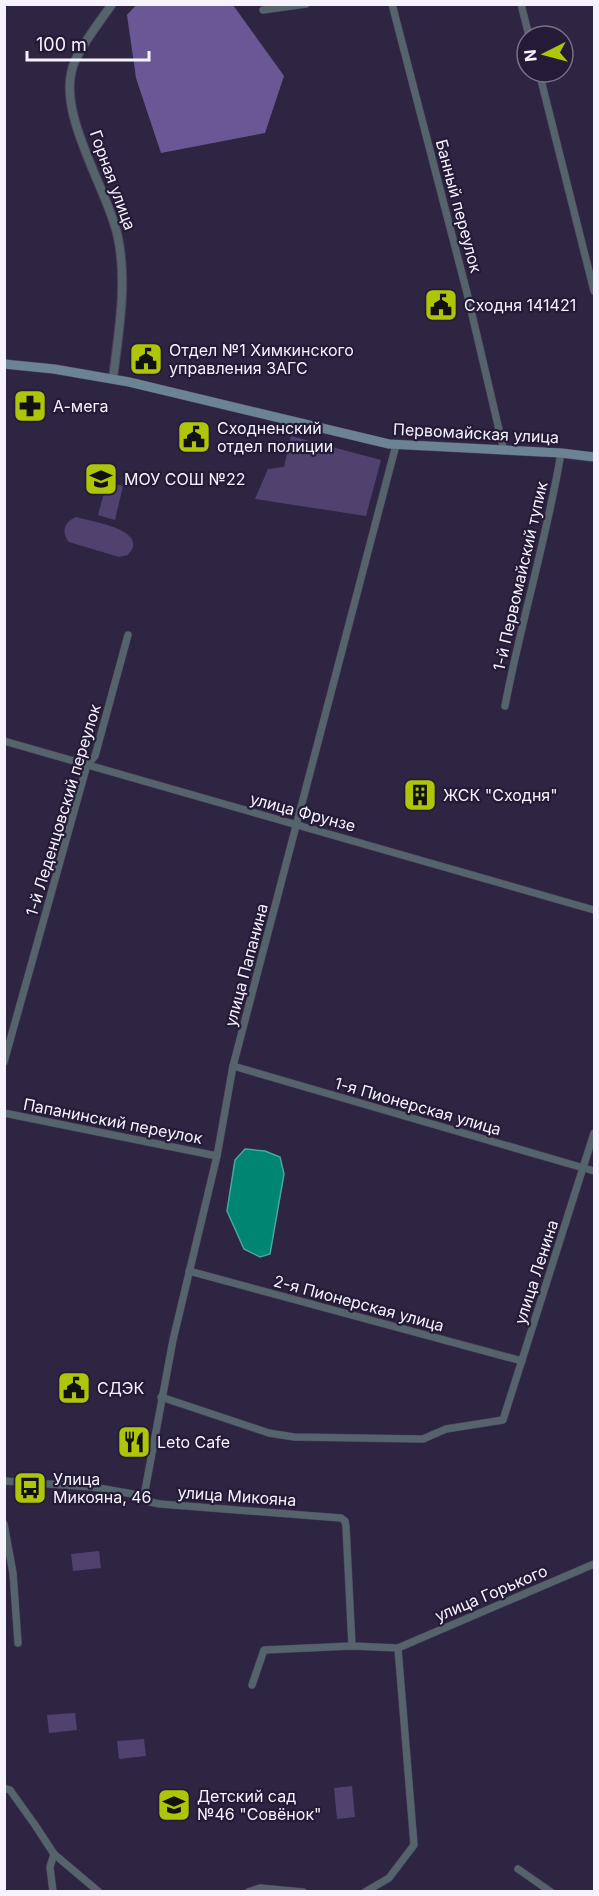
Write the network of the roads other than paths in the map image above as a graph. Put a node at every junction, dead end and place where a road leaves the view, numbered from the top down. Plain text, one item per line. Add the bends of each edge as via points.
1 (112, 4) edge
2 (306, 4) edge
3 (392, 4) edge
4 (521, 4) edge
5 (263, 10) dead end
6 (527, 24) edge
7 (542, 84) edge
8 (594, 291) edge
9 (4, 364) edge
10 (113, 379) junction
11 (396, 445) junction
12 (504, 451) junction
13 (561, 453) junction
14 (594, 457) edge
15 (128, 635) dead end
16 (505, 706) dead end
17 (4, 741) edge
18 (87, 765) junction
19 (296, 824) junction
20 (594, 910) edge
21 (4, 1062) edge
22 (233, 1066) junction
23 (4, 1113) edge
24 (594, 1133) edge
25 (217, 1156) junction
26 (584, 1168) junction
27 (594, 1171) edge
28 (189, 1271) junction
29 (522, 1361) junction
30 (161, 1397) junction
31 (4, 1481) edge
32 (144, 1496) junction
33 (4, 1524) edge
34 (594, 1564) edge
35 (18, 1643) dead end
36 (352, 1646) junction
37 (398, 1648) junction
38 (252, 1685) dead end
39 (4, 1788) edge
40 (54, 1854) junction
41 (518, 1869) dead end
42 (53, 1892) edge
43 (99, 1892) edge
44 (248, 1892) edge
45 (303, 1892) edge
46 (365, 1892) edge
47 (551, 1892) edge

1 - 10 street, Горная улица via 74,62 69,91 82,143 119,242 122,303
2 - 5 street
3 - 12 street, Банный переулок
4 - 6 street
7 - 8 street
9 - 10 main road, Первомайская улица
10 - 11 main road, Первомайская улица
11 - 12 main road, Первомайская улица
11 - 19 street, улица Папанина
12 - 13 main road, Первомайская улица
13 - 14 main road, Первомайская улица
13 - 16 street, 1-й Первомайский тупик
15 - 18 street, 1-й Леденцовский переулок via 95,756
17 - 18 street, улица Фрунзе
18 - 19 street, улица Фрунзе
18 - 21 street, 1-й Леденцовский переулок
19 - 20 street, улица Фрунзе
19 - 22 street, улица Папанина
22 - 25 street, улица Папанина
22 - 26 street, 1-я Пионерская улица
23 - 25 street, Папанинский переулок
24 - 26 street, улица Ленина
25 - 28 street, улица Папанина
26 - 27 street, 1-я Пионерская улица
26 - 29 street, улица Ленина
28 - 29 street, 2-я Пионерская улица
28 - 30 street, улица Папанина
29 - 30 street, улица Ленина via 503,1420 446,1429 423,1439 294,1437 269,1433
30 - 32 street, улица Папанина
31 - 32 street, улица Микояна via 93,1487
32 - 36 street, улица Микояна via 160,1504 336,1517 345,1521
33 - 35 street via 13,1573
34 - 37 street, улица Горького
36 - 37 street, улица Горького
36 - 38 street, улица Горького via 264,1650
37 - 46 street via 414,1845 389,1878
39 - 40 street via 10,1790
40 - 42 street via 50,1867
40 - 43 street
41 - 47 street
44 - 45 street via 260,1888

